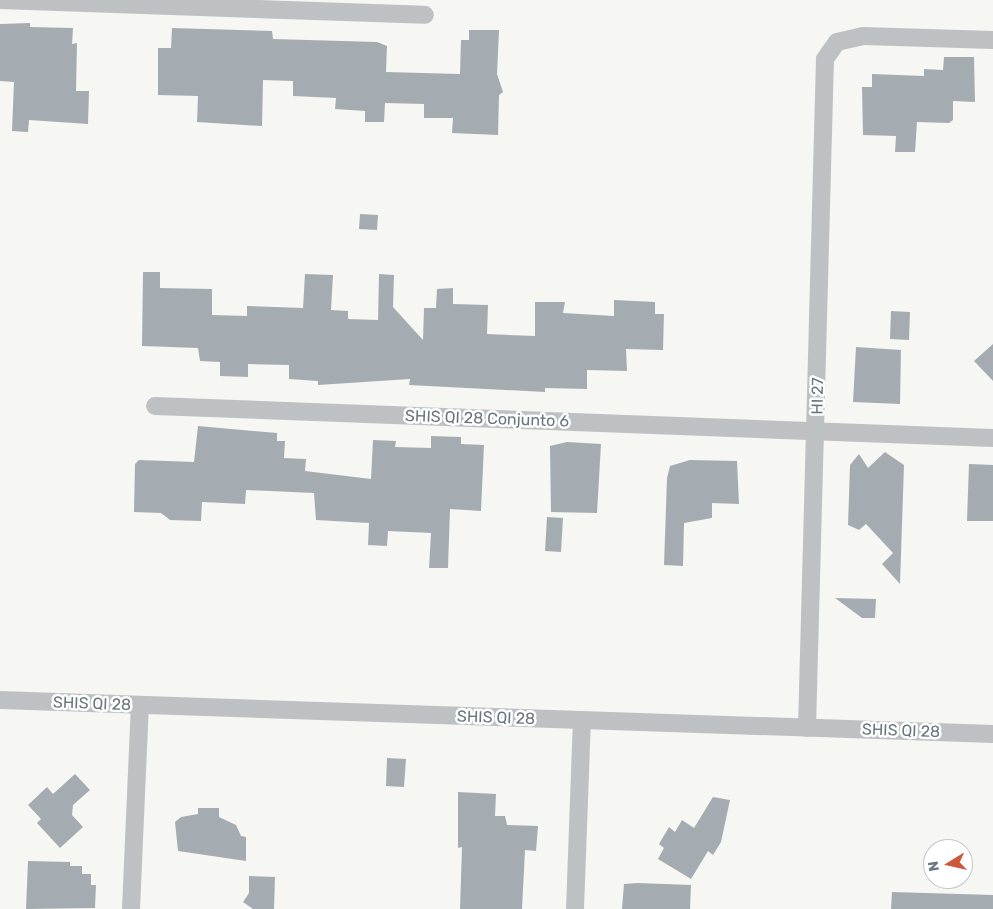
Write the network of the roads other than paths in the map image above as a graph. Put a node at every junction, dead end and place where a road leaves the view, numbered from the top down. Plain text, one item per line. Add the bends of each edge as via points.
1 (0, 0) edge
2 (426, 15) dead end
3 (993, 40) edge
4 (155, 406) dead end
5 (818, 433) junction
6 (993, 438) edge
7 (0, 700) edge
8 (140, 706) junction
9 (582, 720) junction
10 (807, 728) junction
11 (993, 734) edge
12 (131, 909) edge
13 (575, 909) edge

1 - 2 street
3 - 5 street, HI 27 via 847,38 831,47 824,64
4 - 5 street, SHIS QI 28 Conjunto 6
5 - 6 street, SHIS QI 28 Conjunto 6
5 - 10 street, HI 27
7 - 8 street, SHIS QI 28
8 - 9 street, SHIS QI 28
8 - 12 street
9 - 10 street, SHIS QI 28
9 - 13 street
10 - 11 street, SHIS QI 28

